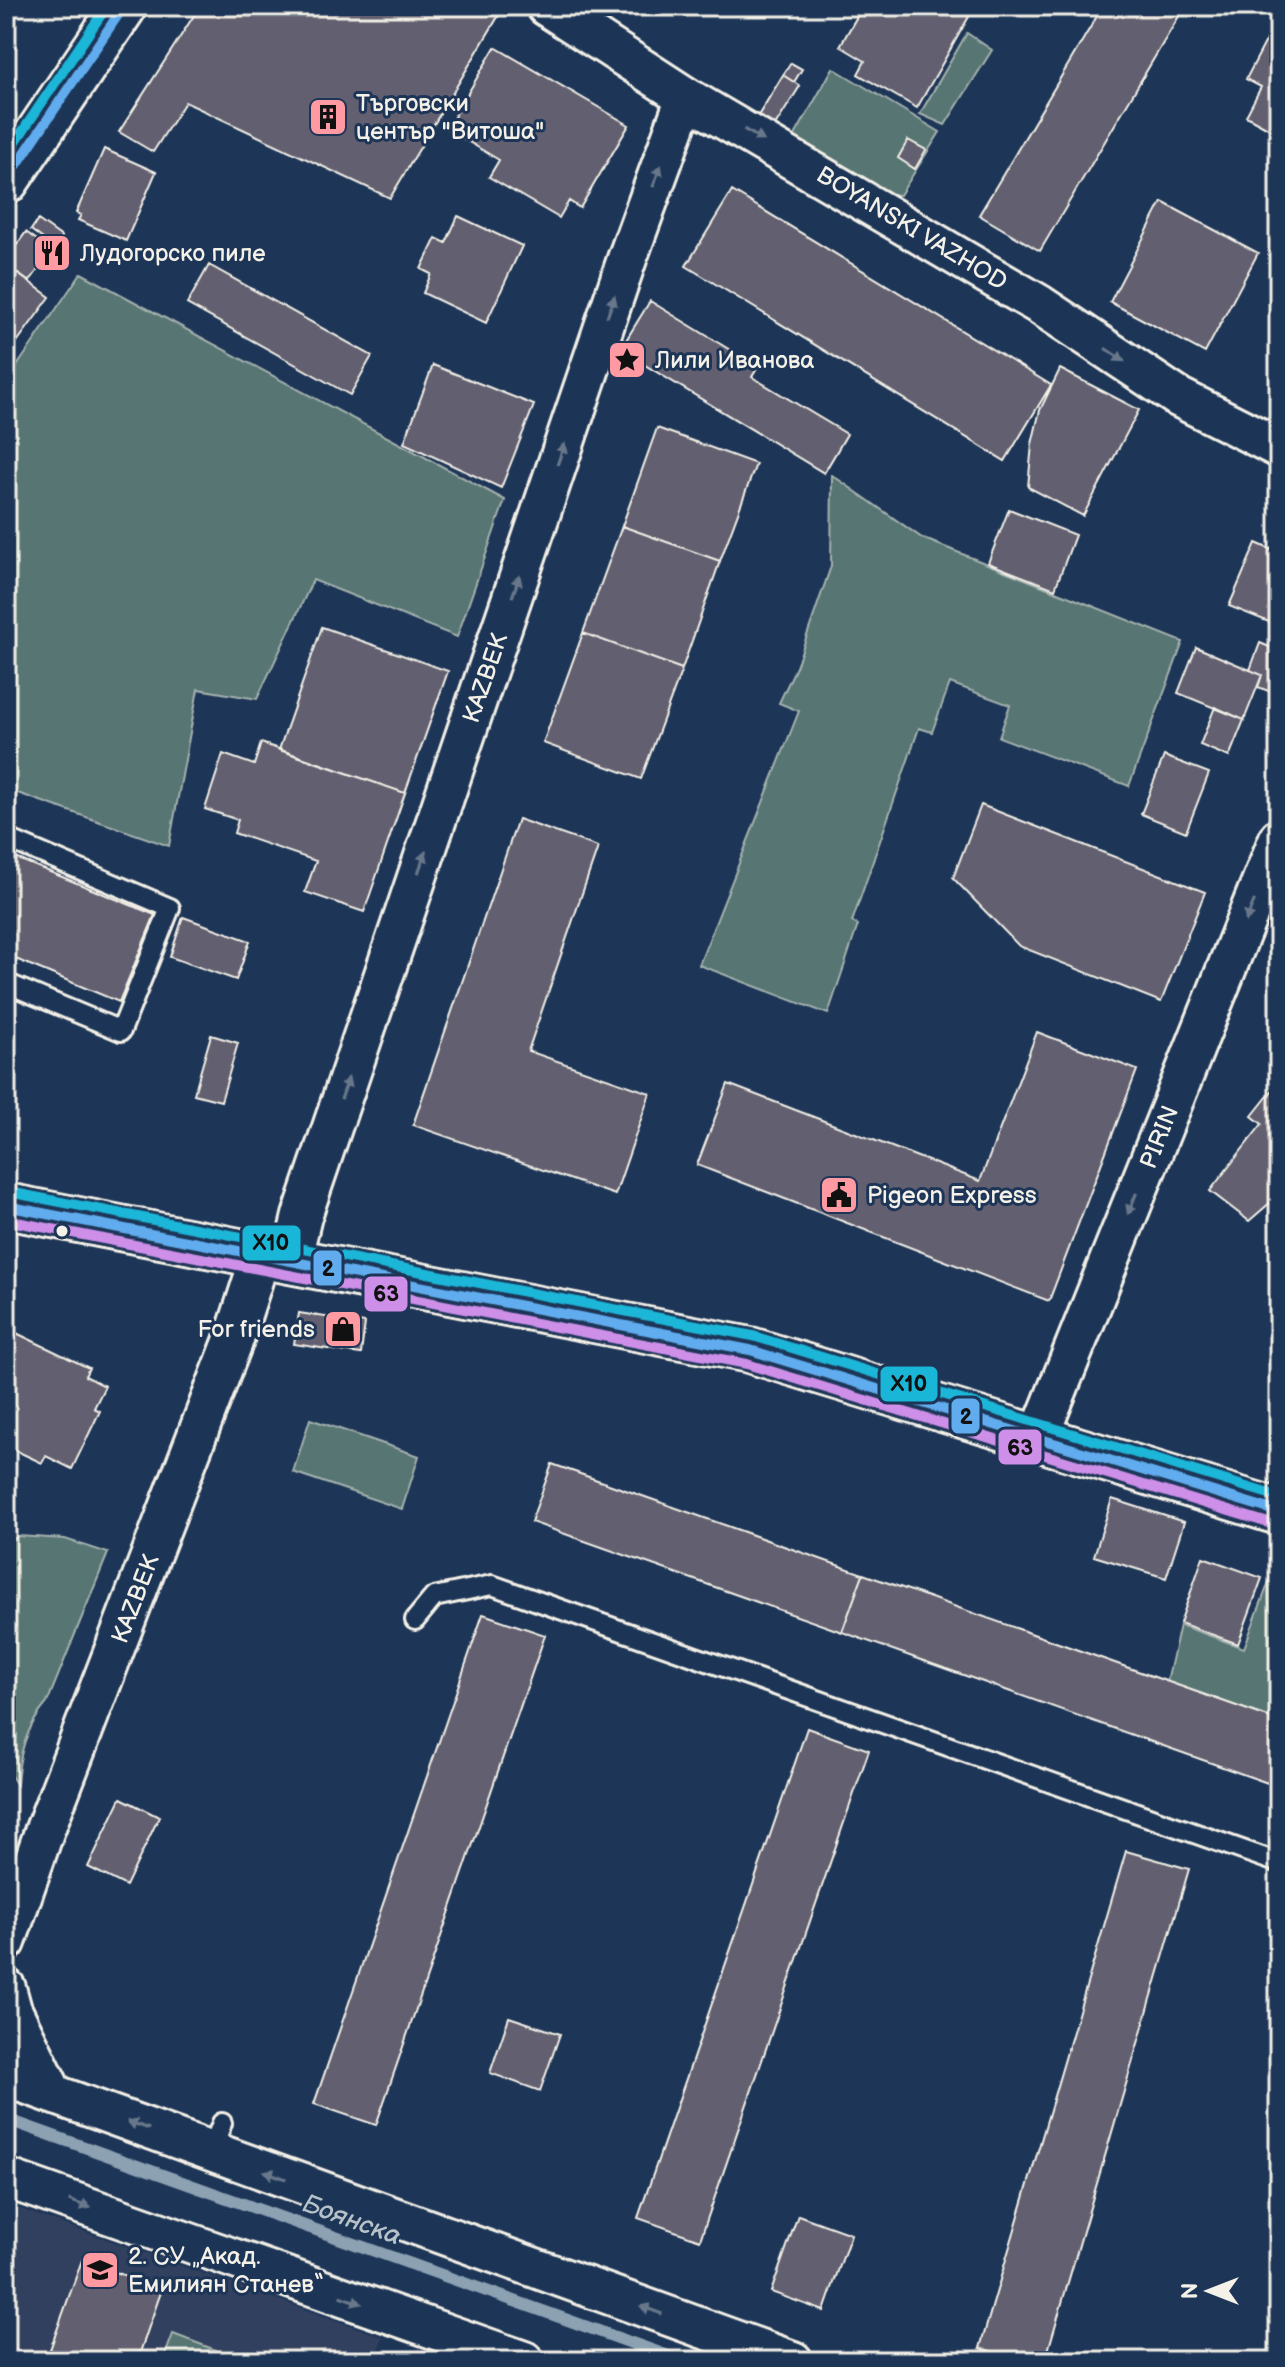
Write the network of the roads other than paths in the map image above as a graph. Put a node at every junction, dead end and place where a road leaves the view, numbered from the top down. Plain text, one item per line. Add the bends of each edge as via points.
1 (124, 6) edge
2 (546, 6) edge
3 (686, 97) junction
4 (6, 181) edge
5 (1279, 448) edge
6 (6, 838) edge
7 (1279, 838) edge
8 (6, 983) edge
9 (6, 1206) edge
10 (276, 1258) junction
11 (1039, 1436) junction
12 (1279, 1512) edge
13 (415, 1620) dead end
14 (1279, 1863) edge
15 (6, 1942) edge
16 (6, 1988) edge
17 (6, 2077) edge
18 (53, 2094) junction
19 (6, 2178) edge
20 (524, 2361) edge
21 (793, 2361) edge

1 - 4 street
2 - 3 street, BOYANSKI VAZHOD
3 -> 5 street, BOYANSKI VAZHOD via 1044,299 1178,397
10 -> 3 street, KAZBEK via 302,1216
6 - 8 lane via 170,908 121,1031
7 -> 11 street, PIRIN
9 - 10 street
10 - 11 street via 750,1350
10 - 15 street, KAZBEK via 238,1328
11 - 12 street
13 - 14 lane via 434,1597 492,1585
16 - 18 street
17 - 18 street
21 -> 18 street via 217,2138
19 -> 20 street

